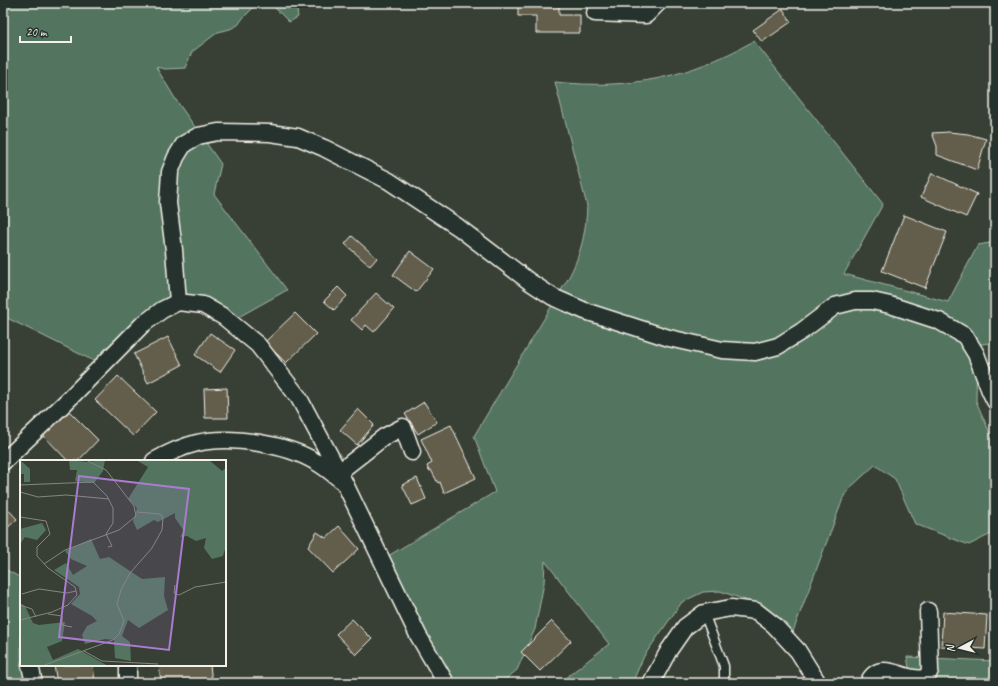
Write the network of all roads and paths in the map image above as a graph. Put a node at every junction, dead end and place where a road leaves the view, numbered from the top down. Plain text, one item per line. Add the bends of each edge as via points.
1 (658, 3) edge
2 (595, 13) dead end
3 (178, 302) junction
4 (995, 401) edge
5 (412, 452) dead end
6 (156, 460) edge
7 (3, 462) edge
8 (341, 477) junction
9 (928, 611) dead end
10 (704, 613) junction
11 (30, 666) edge
12 (128, 666) edge
13 (34, 683) edge
14 (128, 683) edge
15 (446, 683) edge
16 (651, 683) edge
17 (724, 683) edge
18 (818, 683) edge
19 (868, 683) edge

1 - 2 street via 646,15
3 - 4 street via 168,203 170,172 176,157 184,144 198,136 218,132 270,133 298,137 389,181 458,227 530,282 553,297 585,311 669,338 722,350 755,352 778,346 835,306 855,301 872,301 939,322 965,336 976,354
3 - 7 street via 142,325
3 - 8 street via 203,305 224,317 258,345 299,398
5 - 8 street via 403,427 384,437
6 - 8 street via 169,452 198,443 225,440 262,443 316,461
8 - 15 street via 418,635
9 - 19 street via 930,670 927,677 916,680 886,671 872,676
10 - 16 street via 685,627
10 - 17 lane via 724,666
10 - 18 street via 731,608 756,611 774,625 798,651
11 - 13 street
12 - 14 street

